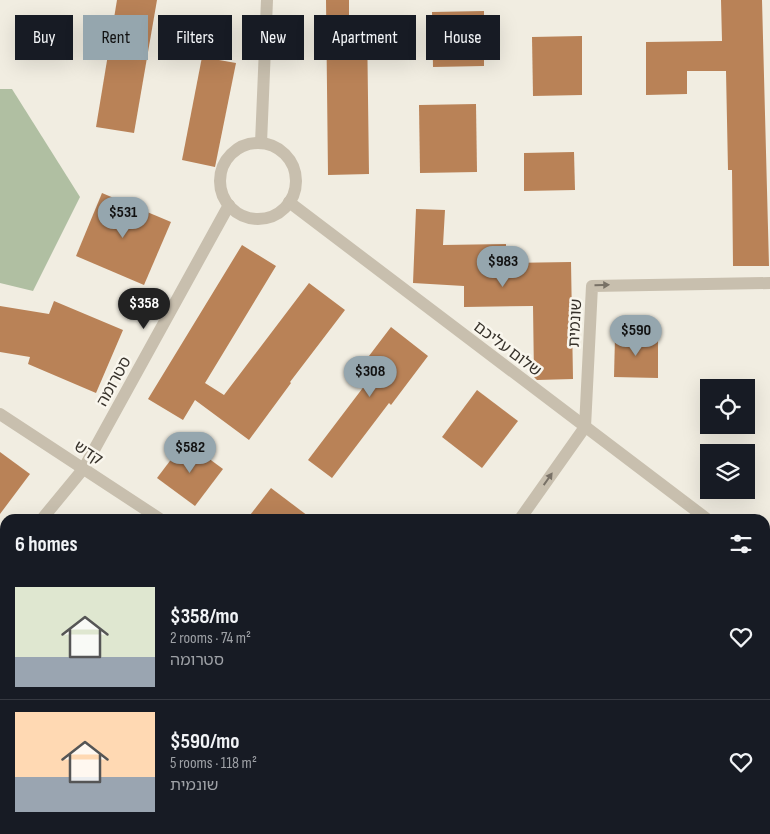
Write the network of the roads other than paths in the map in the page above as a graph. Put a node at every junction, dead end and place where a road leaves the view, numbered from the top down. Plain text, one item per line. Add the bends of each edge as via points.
1 (267, 0) edge
2 (261, 143) junction
3 (290, 202) junction
4 (229, 205) junction
5 (770, 283) edge
6 (0, 414) edge
7 (585, 427) junction
8 (84, 468) junction
9 (46, 514) edge
10 (153, 514) edge
11 (524, 514) edge
12 (700, 514) edge

1 - 2 street
2 - 3 street via 284,154 292,165 296,177
2 - 4 street via 248,144 237,150 222,169 222,195
3 - 4 street via 282,211 260,219 248,218
3 - 7 street, שלום עליכם
4 - 8 street, סטרומה
7 -> 5 street, שונמית via 592,286
6 - 8 street, קדש
11 -> 7 street
7 - 12 street, שלום עליכם
8 - 9 street, סטרומה
8 - 10 street, קדש

